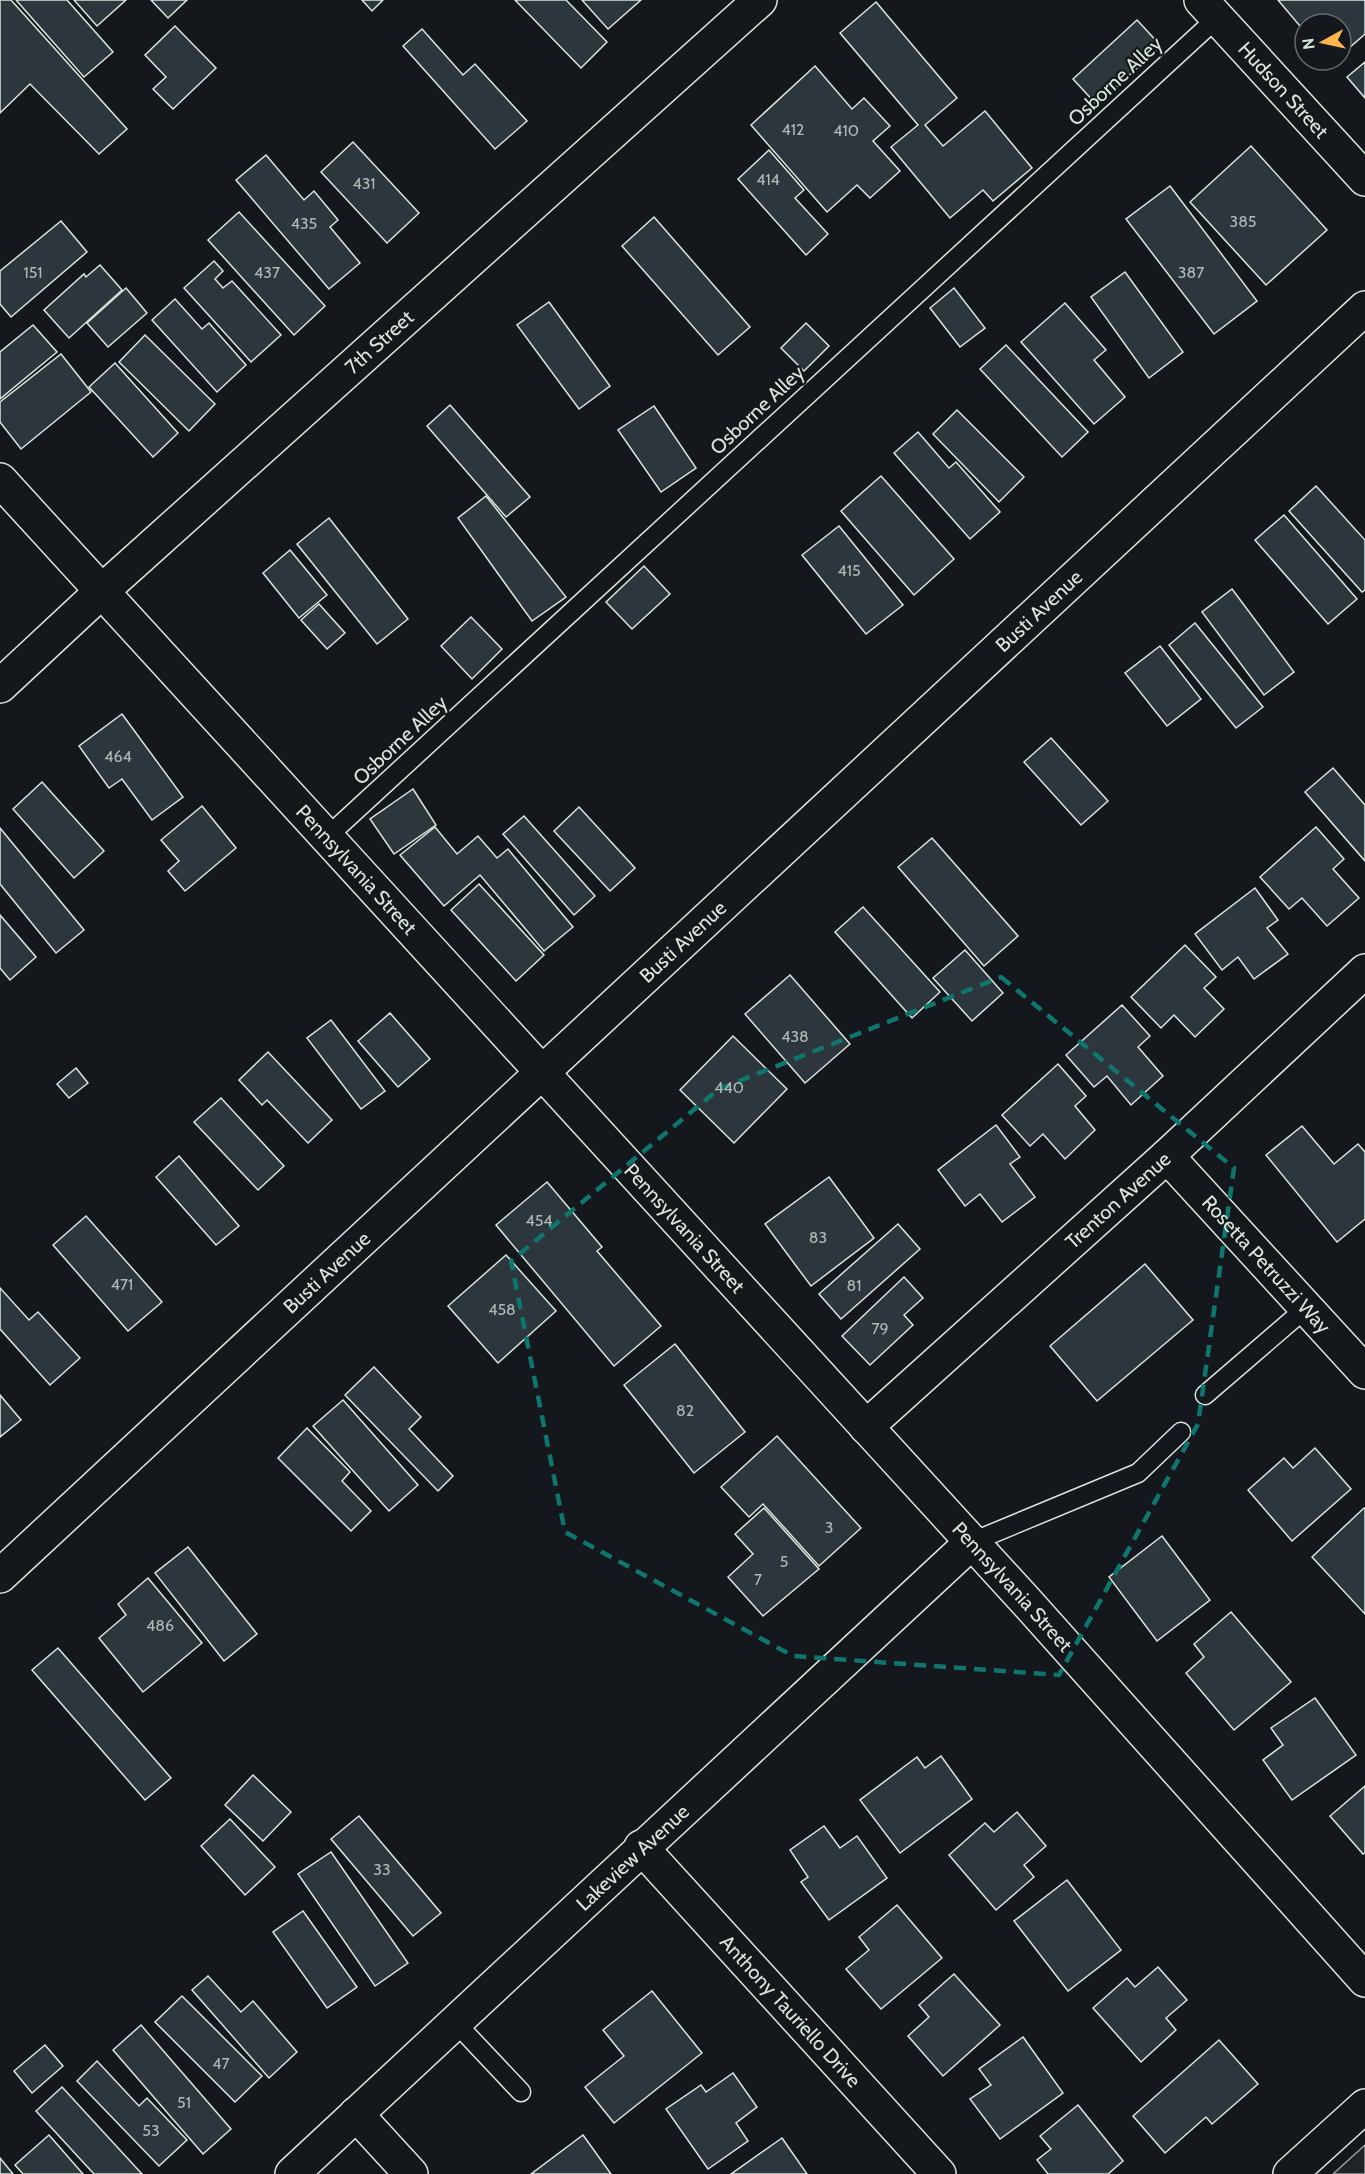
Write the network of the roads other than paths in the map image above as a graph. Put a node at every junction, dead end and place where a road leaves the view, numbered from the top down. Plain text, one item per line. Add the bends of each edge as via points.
1 (760, 0) edge
2 (1209, 9) edge
3 (1365, 179) edge
4 (1365, 308) edge
5 (0, 480) edge
6 (102, 591) junction
7 (0, 686) edge
8 (328, 837) junction
9 (1365, 971) edge
10 (541, 1072) junction
11 (1167, 1156) junction
12 (1306, 1308) junction
13 (1365, 1372) edge
14 (1205, 1395) dead end
15 (866, 1427) junction
16 (1180, 1432) dead end
17 (972, 1542) junction
18 (0, 1576) edge
19 (641, 1847) junction
20 (1365, 1980) edge
21 (455, 2022) junction
22 (521, 2092) dead end
23 (1365, 2106) edge
24 (356, 2114) junction
25 (292, 2174) edge
26 (411, 2174) edge
27 (939, 2174) edge
28 (1290, 2174) edge

1 - 6 street, 7th Street
2 - 3 street, Hudson Street
2 - 8 lane, Osborne Alley
4 - 10 street, Busti Avenue
5 - 6 street, Pennsylvania Street
6 - 7 street, 7th Street
6 - 8 street, Pennsylvania Street
8 - 10 street, Pennsylvania Street
9 - 11 street, Trenton Avenue
10 - 15 street, Pennsylvania Street
10 - 18 street, Busti Avenue
11 - 12 street, Rosetta Petruzzi Way
11 - 15 street, Trenton Avenue
12 - 13 street, Rosetta Petruzzi Way
12 - 14 lane
15 - 17 street, Pennsylvania Street
16 - 17 lane via 1138,1473
17 - 19 street, Lakeview Avenue
17 - 20 street, Pennsylvania Street
19 - 21 street, Lakeview Avenue
19 - 27 street, Anthony Tauriello Drive
21 - 22 lane
21 - 24 street, Lakeview Avenue
23 - 28 street
24 - 25 street, Lakeview Avenue
24 - 26 street

